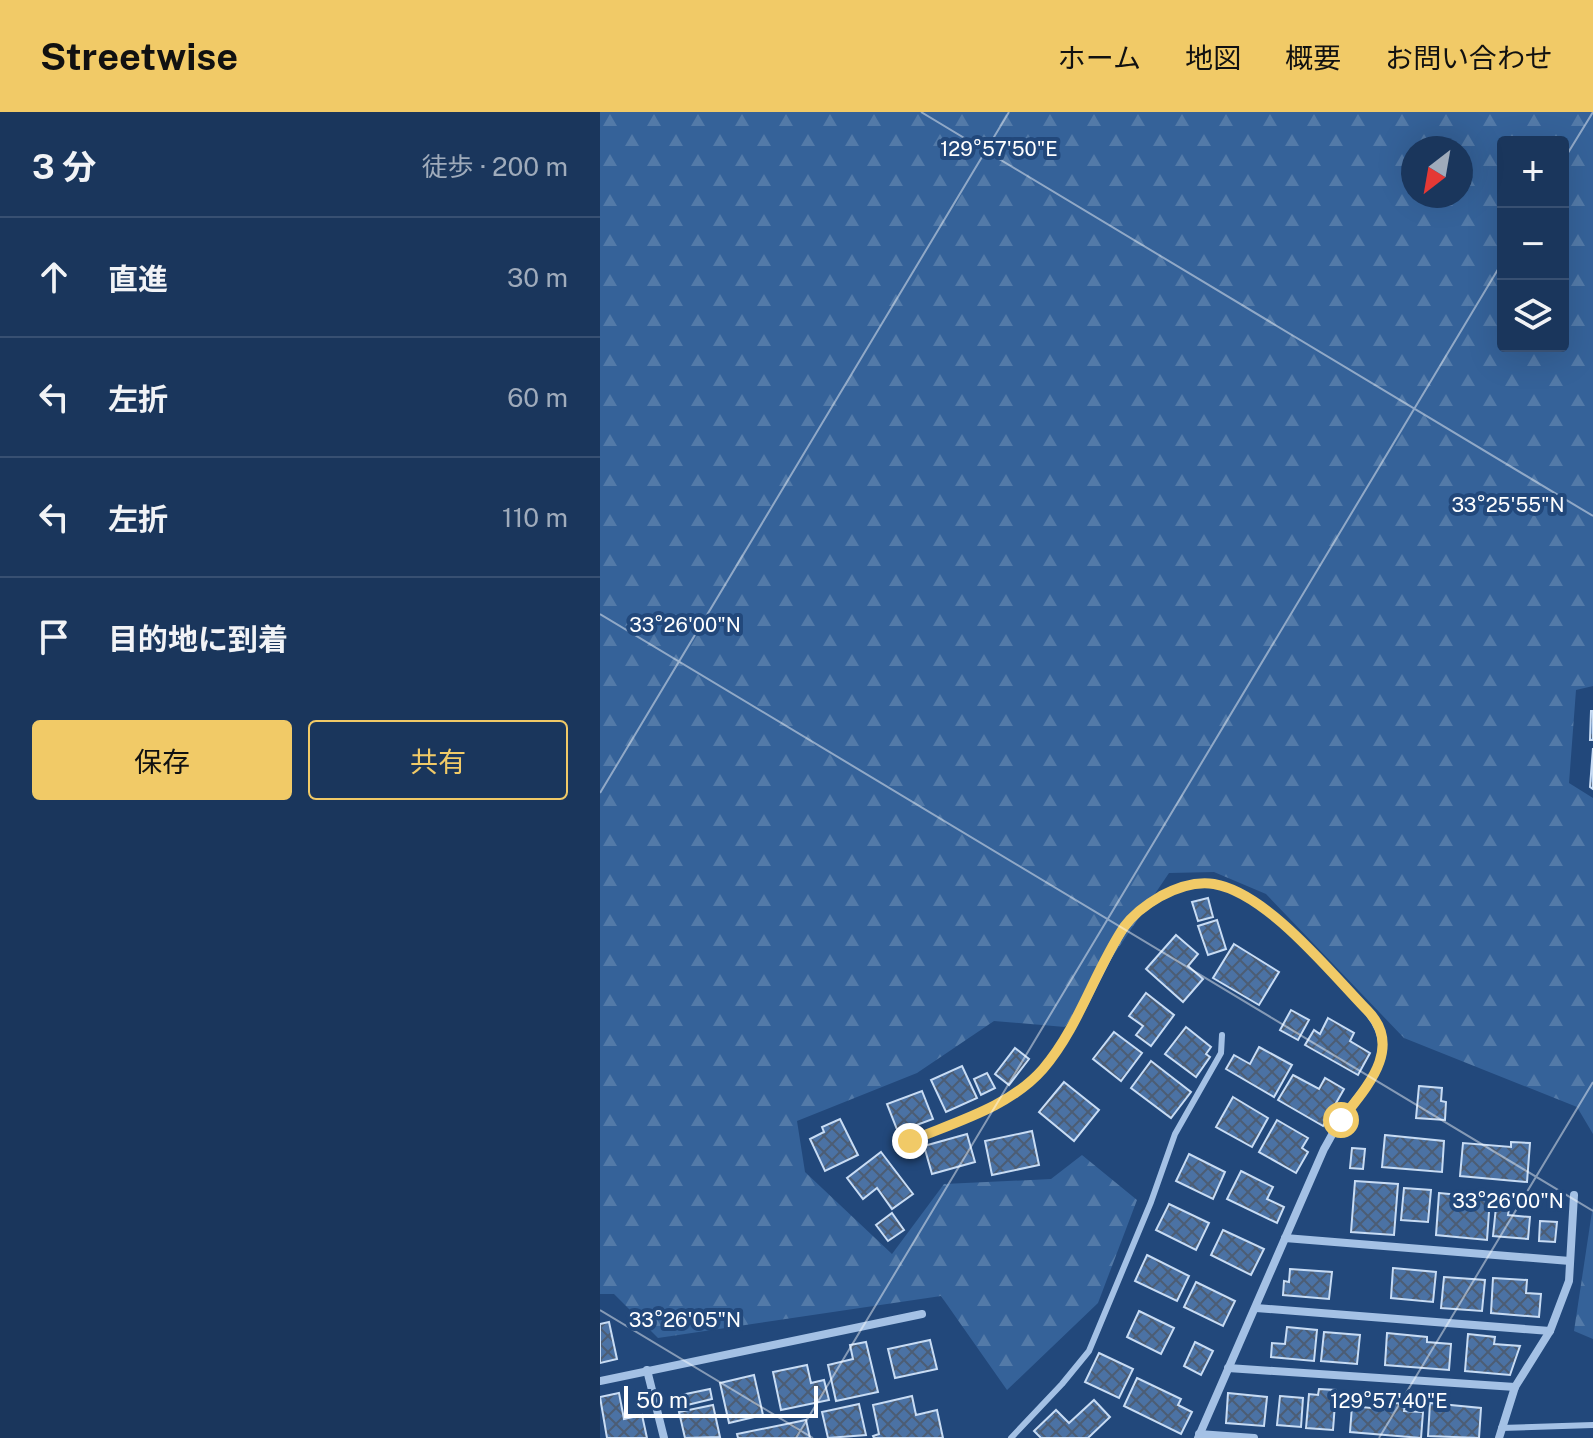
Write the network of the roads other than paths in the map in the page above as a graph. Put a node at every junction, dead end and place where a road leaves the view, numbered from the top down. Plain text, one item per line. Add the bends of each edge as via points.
1 (1222, 1035) dead end
2 (910, 1141) dead end
3 (1574, 1195) dead end
4 (1285, 1238) junction
5 (1570, 1261) junction
6 (1256, 1308) junction
7 (922, 1314) dead end
8 (1550, 1331) junction
9 (1228, 1368) junction
10 (647, 1370) junction
11 (600, 1381) edge
12 (1515, 1387) junction
13 (1593, 1425) edge
14 (1500, 1433) edge
15 (1199, 1436) edge
16 (664, 1438) edge
17 (1011, 1438) edge
18 (1254, 1438) edge

1 - 17 lane via 1221,1053 1175,1134 1089,1351
2 - 4 street via 1013,1097 1043,1069 1069,1032 1125,926 1141,908 1177,887 1213,884 1245,896 1279,920 1375,1018 1382,1044 1379,1069 1324,1149
3 - 5 street
4 - 5 street
4 - 6 street
5 - 8 street via 1569,1281
6 - 8 street
6 - 9 street
7 - 10 street
8 - 12 street
9 - 12 street
9 - 15 street
10 - 11 street
10 - 16 street
12 - 14 street
13 - 14 lane
15 - 18 street

